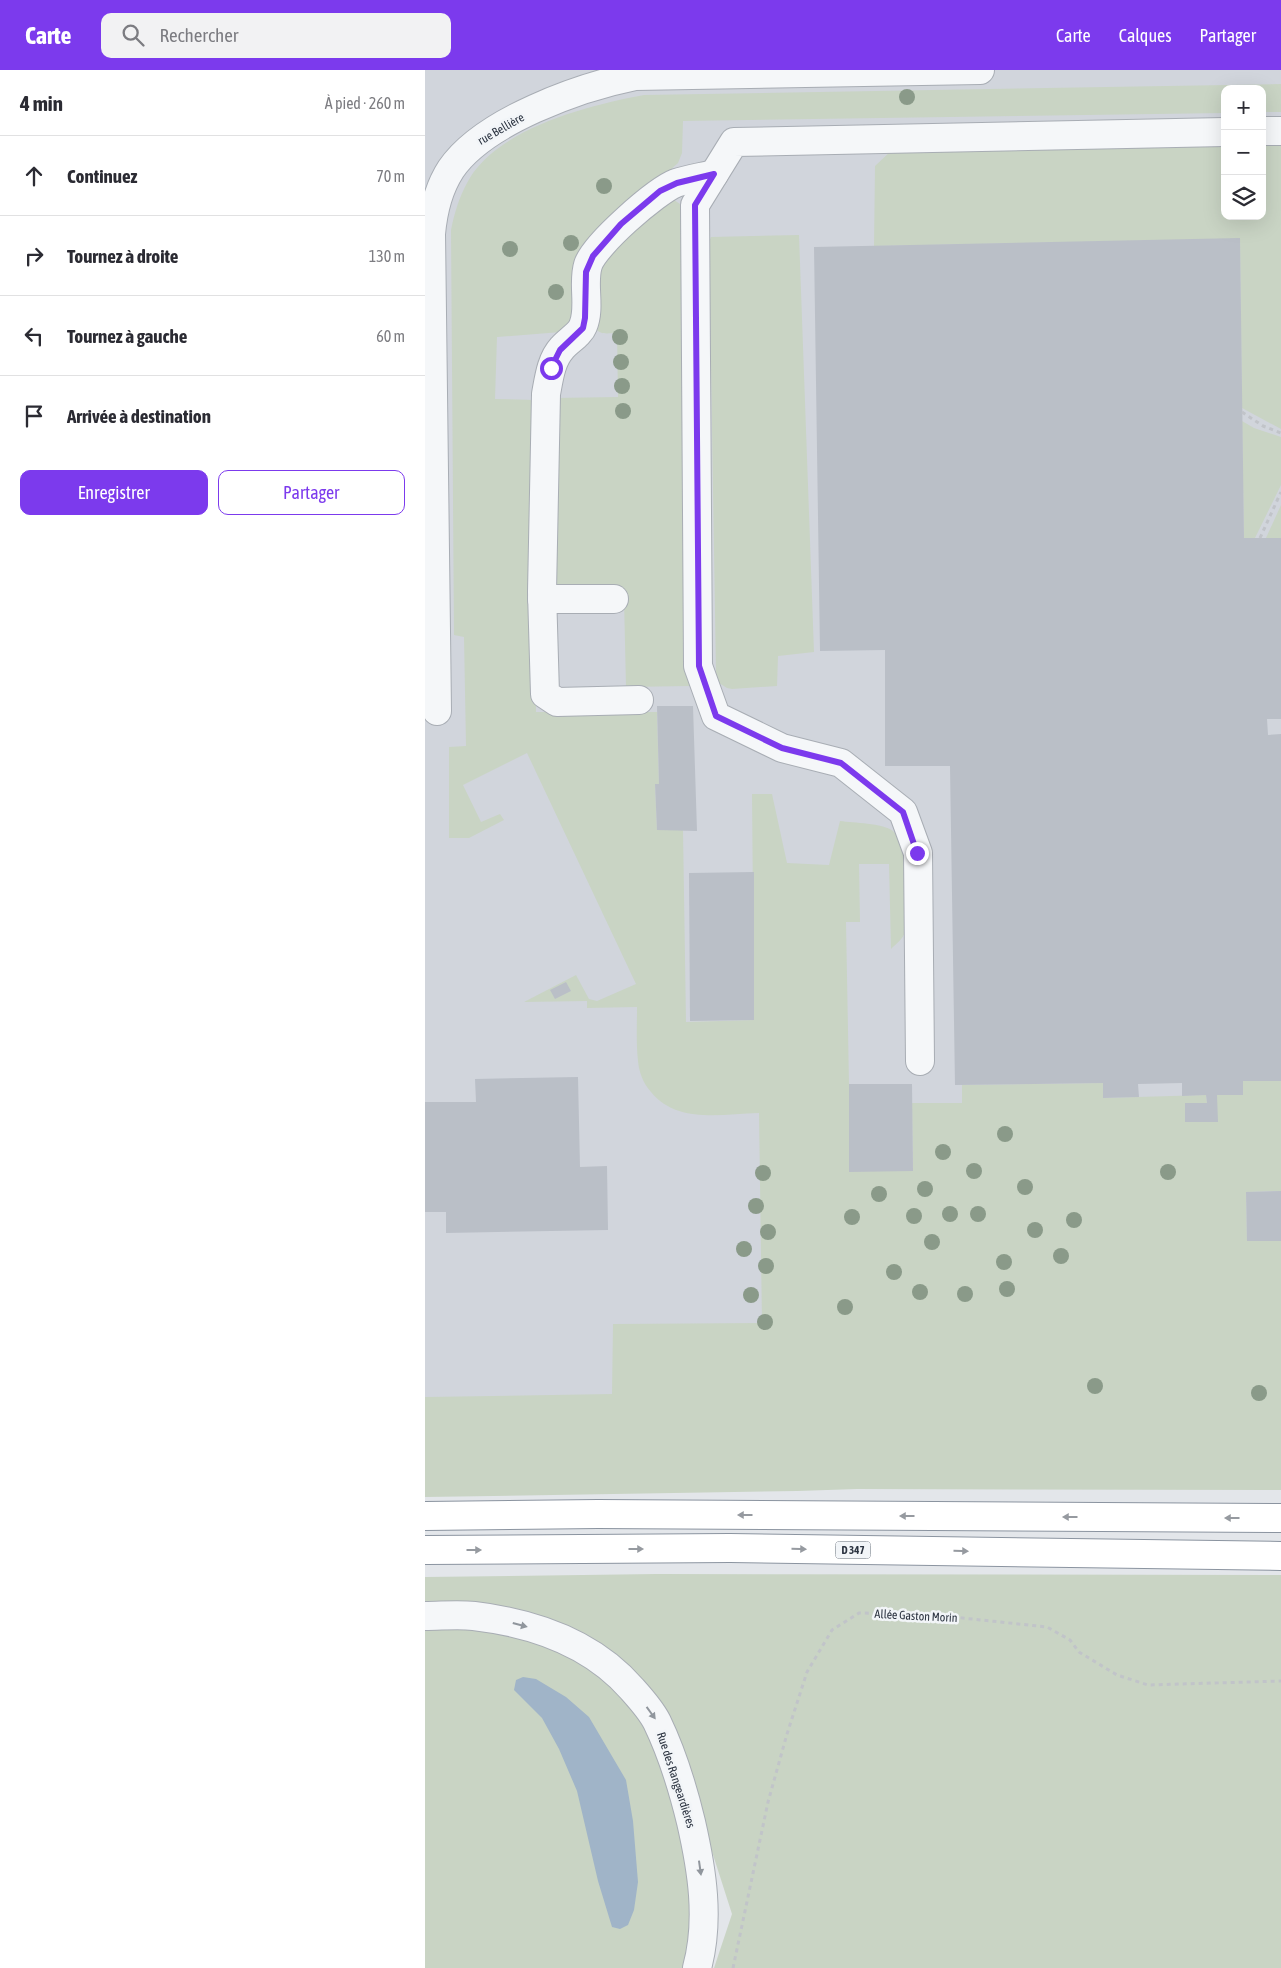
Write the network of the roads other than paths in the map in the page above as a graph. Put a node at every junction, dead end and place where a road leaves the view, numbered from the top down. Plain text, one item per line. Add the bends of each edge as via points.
1 (980, 70) edge
2 (1281, 131) edge
3 (1221, 132) edge
4 (1266, 132) edge
5 (714, 174) junction
6 (542, 599) junction
7 (614, 599) dead end
8 (639, 700) dead end
9 (437, 711) dead end
10 (920, 1061) dead end
11 (425, 1516) edge
12 (1281, 1518) edge
13 (425, 1550) edge
14 (1281, 1556) edge
15 (425, 1616) edge
16 (697, 1968) edge

1 - 9 street, rue Bellière via 635,76 604,83 532,111 477,143 463,155 442,186 434,209 431,234
2 - 4 street
3 - 5 street via 734,142
5 - 6 street via 677,183 660,191 621,224 588,263 583,328 560,350 551,368 546,394
5 - 10 street via 695,205 699,666 716,716 782,748 841,763 903,812 917,853
6 - 7 street
6 - 8 street via 545,694 557,702
12 -> 11 highway
13 -> 14 highway, D 347 via 731,1548
15 -> 16 street, Rue des Rangeardières via 472,1616 517,1623 572,1643 602,1660 624,1680 657,1720 679,1782 697,1849 704,1907 704,1932

